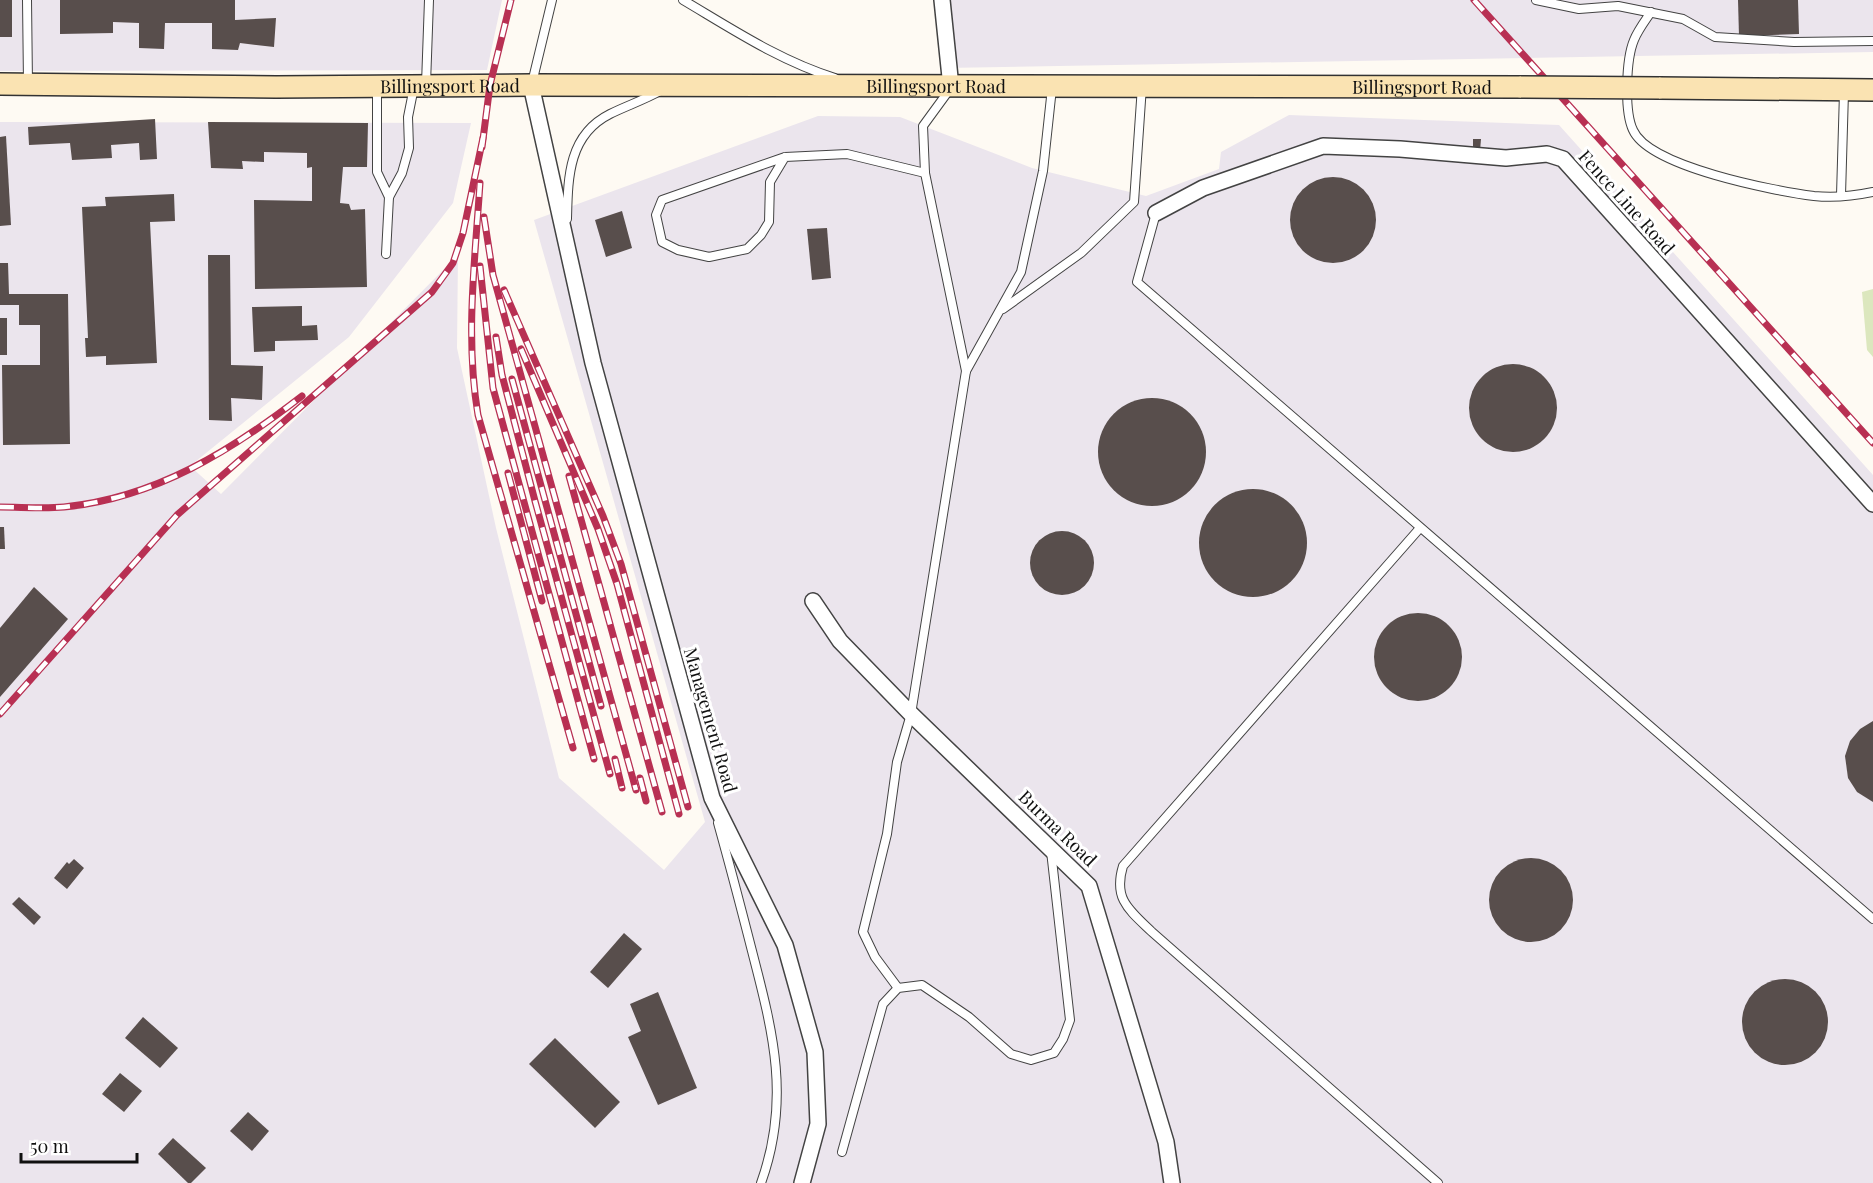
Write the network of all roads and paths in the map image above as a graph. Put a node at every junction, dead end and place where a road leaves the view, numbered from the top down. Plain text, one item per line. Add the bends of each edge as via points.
1 (27, 0) edge
2 (429, 0) edge
3 (552, 0) edge
4 (683, 0) edge
5 (942, 0) edge
6 (1536, 0) edge
7 (1651, 12) junction
8 (1873, 41) edge
9 (0, 84) edge
10 (28, 84) junction
11 (531, 85) junction
12 (671, 85) junction
13 (1142, 85) junction
14 (377, 86) junction
15 (420, 86) junction
16 (859, 86) junction
17 (951, 87) junction
18 (1053, 87) junction
19 (1844, 90) junction
20 (1873, 90) edge
21 (785, 157) junction
22 (925, 172) junction
23 (1873, 192) edge
24 (1841, 195) junction
25 (389, 197) junction
26 (1156, 213) joint
27 (566, 242) junction
28 (386, 254) dead end
29 (999, 311) junction
30 (966, 370) junction
31 (1873, 504) edge
32 (1420, 528) junction
33 (813, 601) dead end
34 (911, 714) junction
35 (712, 798) junction
36 (1051, 847) junction
37 (1873, 919) edge
38 (898, 988) junction
39 (842, 1152) dead end
40 (761, 1183) edge
41 (802, 1183) edge
42 (1172, 1183) edge
43 (1438, 1183) edge

1 - 10 lane
2 - 15 lane
3 - 11 lane
4 - 16 lane via 776,55
5 - 17 street
6 - 7 lane via 1579,9 1618,6
7 - 8 lane via 1683,19 1715,37
7 - 24 lane via 1634,40 1628,71 1633,131 1647,148 1674,163 1754,184 1815,196
9 - 10 street, Billingsport Road
10 - 14 street, Billingsport Road
11 - 12 street, Billingsport Road
11 - 15 street, Billingsport Road
11 - 27 street, Management Road
12 - 16 street, Billingsport Road
12 - 27 lane via 609,114 580,139 568,173
13 - 18 street, Billingsport Road
13 - 19 street, Billingsport Road, bridge
13 - 29 lane via 1134,201 1081,254
14 - 15 street, Billingsport Road
14 - 25 lane via 377,172
15 - 25 lane via 408,117 409,148
16 - 17 street, Billingsport Road
17 - 18 street, Billingsport Road
17 - 22 lane via 923,126
18 - 29 lane via 1043,171 1021,272
19 - 20 street, Billingsport Road
19 - 24 lane
21 - 21 lane via 662,200 656,215 662,242 709,257 747,249 769,222 770,182
21 - 22 lane via 847,154
22 - 30 lane
23 - 24 lane
25 - 28 lane
26 - 31 street, Fence Line Road via 1203,188 1323,146 1506,159 1547,154 1563,159
26 - 32 lane via 1137,282
27 - 35 street, Management Road via 593,363
29 - 30 lane
30 - 34 lane
32 - 37 lane
32 - 43 lane via 1123,866 1119,879 1120,896 1152,932
33 - 34 street, Burma Road via 840,641
34 - 36 street, Burma Road
34 - 38 lane via 897,762 887,834 863,932 875,957
35 - 40 lane via 773,1029 778,1100
35 - 41 street, Management Road via 785,945 815,1052 818,1125
36 - 38 lane via 1070,1020 1054,1053 1031,1060 1011,1054 932,990 922,985
36 - 42 street, Burma Road via 1089,886 1166,1142
38 - 39 lane via 883,1004

